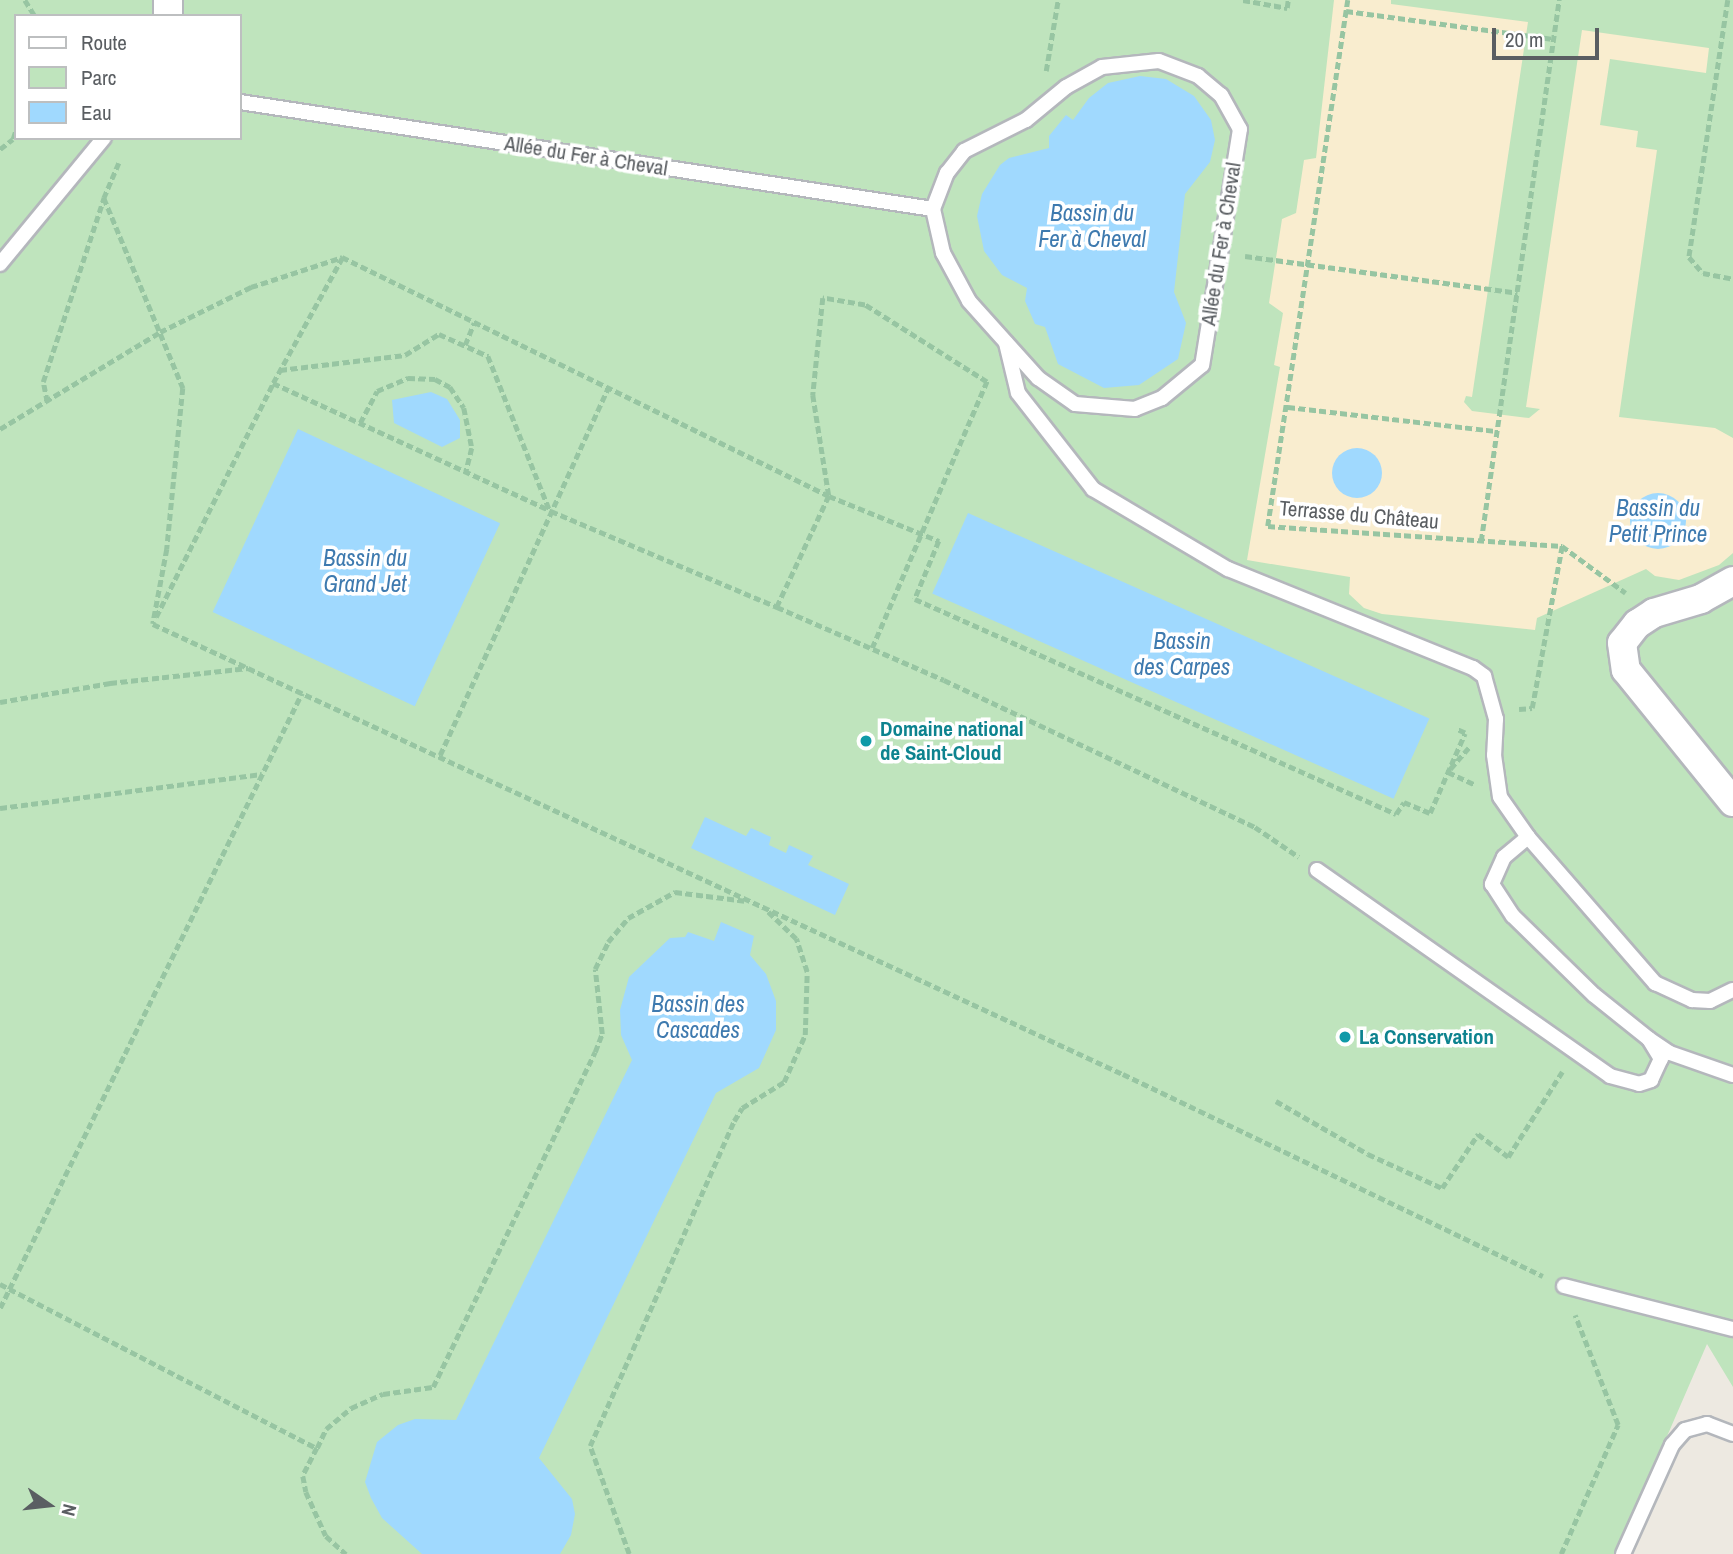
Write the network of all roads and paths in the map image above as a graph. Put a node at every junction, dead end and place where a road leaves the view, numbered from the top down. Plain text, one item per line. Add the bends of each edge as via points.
1 (1058, 0) edge
2 (1243, 0) edge
3 (1288, 0) edge
4 (1348, 0) edge
5 (1559, 0) edge
6 (1728, 0) edge
7 (1346, 10) junction
8 (1553, 39) junction
9 (242, 102) edge
10 (1039, 110) junction
11 (14, 136) edge
12 (102, 140) edge
13 (0, 149) edge
14 (120, 160) dead end
15 (104, 198) junction
16 (933, 209) junction
17 (1239, 255) dead end
18 (342, 257) junction
19 (0, 264) edge
20 (1311, 266) junction
21 (1733, 279) edge
22 (1517, 293) junction
23 (474, 323) junction
24 (160, 332) junction
25 (1006, 343) junction
26 (465, 345) junction
27 (280, 370) junction
28 (987, 382) dead end
29 (273, 383) junction
30 (608, 388) junction
31 (47, 402) junction
32 (1288, 407) junction
33 (973, 412) dead end
34 (360, 423) junction
35 (0, 429) edge
36 (1497, 432) junction
37 (466, 472) junction
38 (829, 496) junction
39 (551, 512) junction
40 (923, 536) junction
41 (1481, 541) junction
42 (1562, 546) junction
43 (1733, 581) edge
44 (777, 607) junction
45 (1654, 613) junction
46 (153, 624) junction
47 (872, 648) junction
48 (248, 668) junction
49 (302, 693) junction
50 (0, 702) edge
51 (1515, 709) dead end
52 (1456, 729) dead end
53 (440, 755) junction
54 (262, 774) junction
55 (1733, 802) edge
56 (0, 808) edge
57 (1528, 837) junction
58 (1317, 870) joint
59 (760, 905) junction
60 (1733, 990) edge
61 (1648, 1039) junction
62 (1574, 1054) junction
63 (1733, 1075) edge
64 (1276, 1101) dead end
65 (0, 1284) edge
66 (1564, 1286) junction
67 (10, 1287) junction
68 (0, 1307) edge
69 (1733, 1329) edge
70 (1733, 1434) edge
71 (317, 1448) junction
72 (345, 1554) edge
73 (629, 1554) edge
74 (1561, 1554) edge
75 (1622, 1554) edge

1 - 10 path
2 - 3 path via 1287,8
4 - 7 path, Terrasse du Château
5 - 8 path
6 - 21 path via 1689,257 1703,273
7 - 8 path
7 - 20 path, Terrasse du Château
8 - 22 path
9 - 16 lane, Allée du Fer à Cheval
10 - 16 lane, Allée du Fer à Cheval via 964,151 947,173
10 - 25 lane, Allée du Fer à Cheval via 1102,67 1159,61 1198,76 1221,95 1240,129 1202,365 1162,398 1135,409 1075,404 1038,378
11 - 13 path
12 - 19 lane
14 - 15 path
15 - 24 path
15 - 31 path via 43,382
16 - 25 lane, Allée du Fer à Cheval via 943,253 969,301
17 - 20 path
18 - 23 path
18 - 24 path via 251,287
18 - 27 path
20 - 22 path
20 - 32 path, Terrasse du Château
22 - 36 path
23 - 26 path
23 - 30 path
24 - 31 path
24 - 46 path via 183,388 167,549
25 - 57 lane via 1017,393 1093,489 1228,569 1484,676 1496,719 1494,755 1500,797
26 - 27 path via 439,334 405,355
26 - 39 path via 488,356
27 - 29 path
28 - 38 path via 865,305 823,298 813,395
29 - 34 path
29 - 46 path
30 - 38 path
30 - 39 path
31 - 35 path
32 - 36 path
32 - 41 path, Terrasse du Château via 1268,526
33 - 40 path
34 - 37 path
34 - 37 path via 377,391 408,378 435,379 450,387 464,408 472,448
36 - 41 path
37 - 39 path
38 - 40 path
38 - 44 path
39 - 44 path
39 - 53 path
40 - 47 path
40 - 52 path via 939,541 915,599 1396,814 1404,802 1430,813 1465,733
41 - 42 path, Terrasse du Château
42 - 45 path
42 - 51 path via 1532,708
43 - 45 street via 1701,599
44 - 47 path
45 - 55 street via 1637,624 1622,643 1626,670
46 - 48 path
47 - 58 path via 1255,827
48 - 49 path
48 - 50 path via 110,683
49 - 53 path
49 - 54 path
53 - 59 path
54 - 56 path
54 - 67 path
57 - 60 lane via 1655,983 1692,1000 1710,1001
57 - 61 lane via 1497,869 1492,884 1501,902 1594,995
58 - 62 lane
59 - 66 path
59 - 71 path via 710,893 675,892 621,926 595,969 602,1034 595,1052 433,1387 383,1394 351,1408 326,1429
59 - 73 path via 796,939 807,972 805,1035 784,1082 742,1108 734,1121 590,1446
61 - 62 lane via 1661,1059 1651,1080 1639,1084 1610,1076
61 - 63 lane via 1670,1054
62 - 64 path via 1508,1157 1478,1134 1442,1188 1368,1154
65 - 67 path
66 - 69 lane
66 - 74 path via 1618,1425
67 - 68 path
67 - 71 path
70 - 75 lane via 1707,1424 1685,1430 1672,1445
71 - 72 path via 303,1476 306,1492 326,1536

